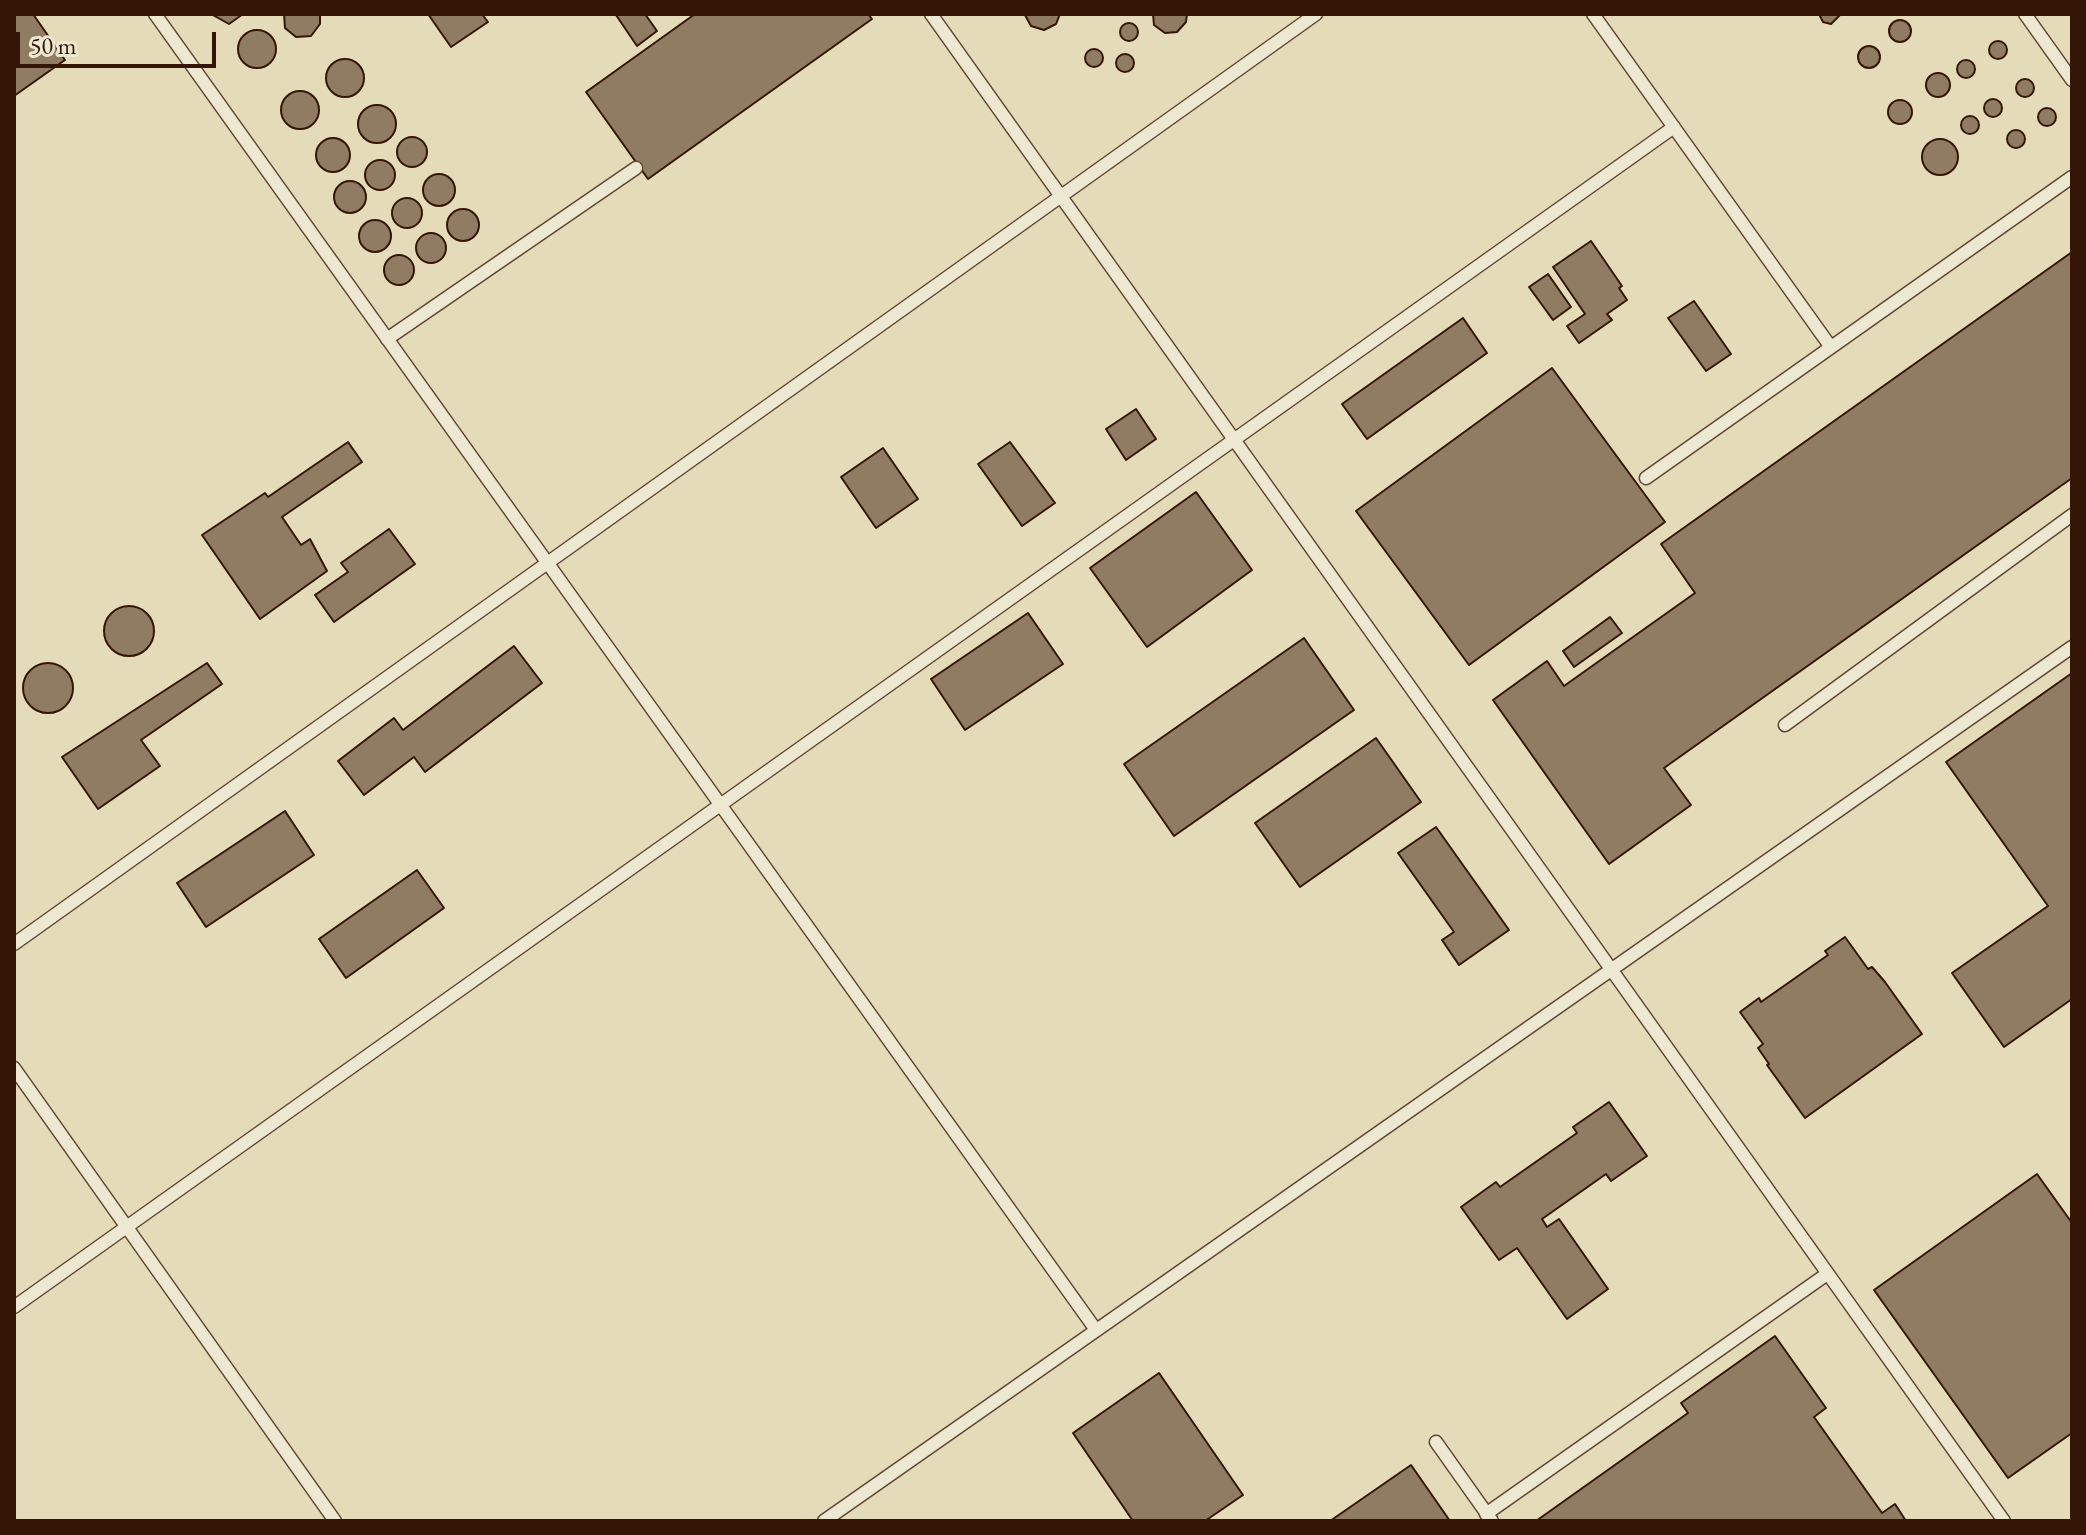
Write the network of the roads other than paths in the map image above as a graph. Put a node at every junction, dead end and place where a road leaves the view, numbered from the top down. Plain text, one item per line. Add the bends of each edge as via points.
1 (155, 14) edge
2 (931, 14) edge
3 (1316, 14) edge
4 (1593, 14) edge
5 (2025, 14) edge
6 (2072, 80) edge
7 (1674, 127) junction
8 (636, 168) dead end
9 (2072, 177) edge
10 (1061, 196) junction
11 (387, 339) junction
12 (1830, 346) junction
13 (1235, 439) junction
14 (1646, 478) dead end
15 (2072, 515) edge
16 (548, 563) junction
17 (2072, 647) edge
18 (1785, 725) dead end
19 (720, 805) junction
20 (14, 944) edge
21 (1612, 969) junction
22 (14, 1068) edge
23 (127, 1227) junction
24 (1827, 1274) junction
25 (14, 1307) edge
26 (1096, 1330) junction
27 (1436, 1442) dead end
28 (1489, 1517) edge
29 (335, 1521) edge
30 (824, 1521) edge
31 (2004, 1521) edge

1 - 11 lane
2 - 10 lane
3 - 10 lane
4 - 7 lane
5 - 6 lane
7 - 12 lane
7 - 13 lane
8 - 11 lane
9 - 12 lane
10 - 13 lane
10 - 16 lane
11 - 16 lane
12 - 14 lane
13 - 19 lane
13 - 21 lane
15 - 18 lane
16 - 19 lane
16 - 20 lane
17 - 21 lane
19 - 23 lane
19 - 26 lane
21 - 24 lane
21 - 26 lane
22 - 23 lane
23 - 25 lane
23 - 29 lane
24 - 28 lane
24 - 31 lane
26 - 30 lane
27 - 28 lane

